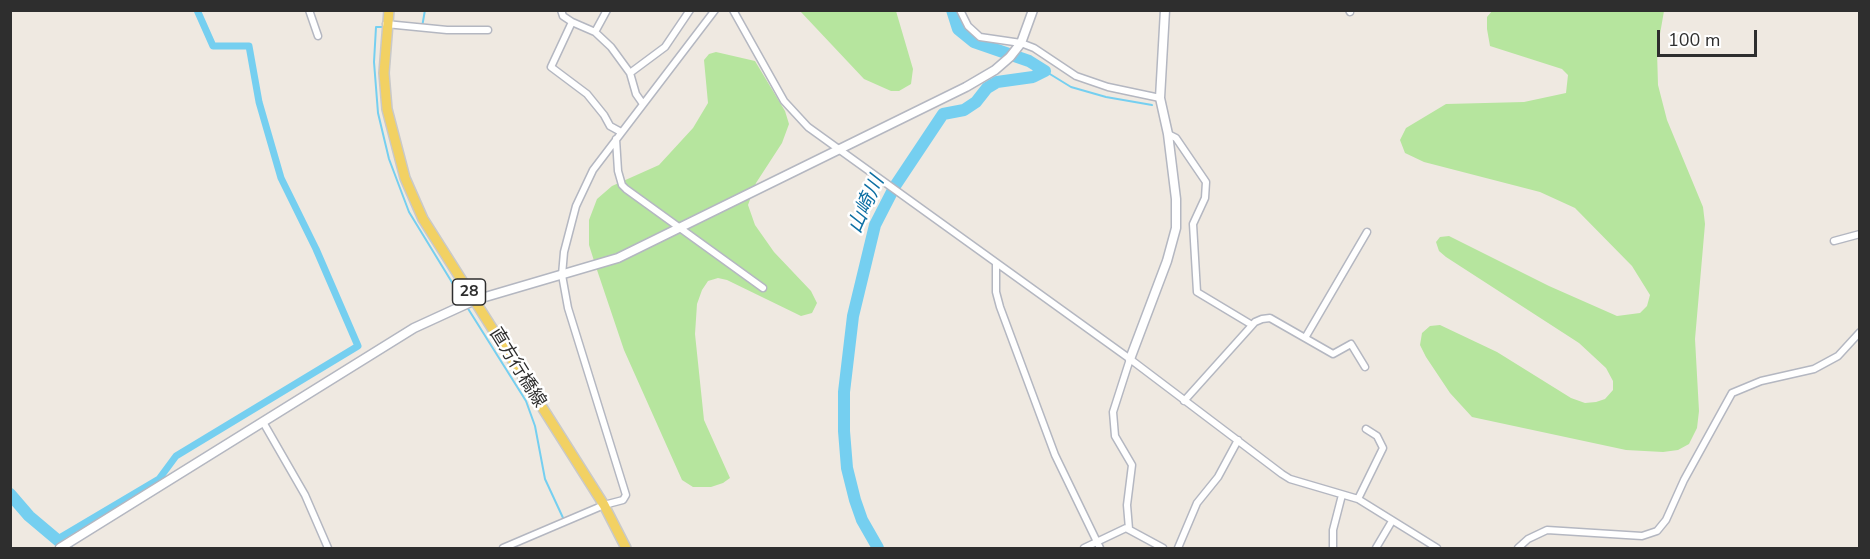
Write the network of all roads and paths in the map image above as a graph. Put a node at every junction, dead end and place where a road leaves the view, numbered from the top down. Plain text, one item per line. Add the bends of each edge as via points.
1 (309, 10) edge
2 (389, 10) edge
3 (561, 10) edge
4 (607, 10) edge
5 (690, 10) edge
6 (715, 10) edge
7 (733, 10) edge
8 (960, 10) edge
9 (1033, 10) edge
10 (1165, 10) edge
11 (572, 22) junction
12 (386, 24) junction
13 (488, 30) dead end
14 (595, 32) junction
15 (318, 36) dead end
16 (1020, 45) junction
17 (630, 73) junction
18 (1160, 98) junction
19 (643, 104) junction
20 (621, 132) junction
21 (1168, 134) junction
22 (616, 139) junction
23 (839, 150) junction
24 (683, 228) junction
25 (1367, 232) dead end
26 (1859, 236) edge
27 (1834, 241) dead end
28 (996, 263) junction
29 (562, 274) junction
30 (763, 288) dead end
31 (475, 300) junction
32 (1252, 325) junction
33 (1860, 332) edge
34 (1305, 338) junction
35 (1130, 359) junction
36 (1365, 367) dead end
37 (1184, 401) junction
38 (263, 422) junction
39 (1366, 429) dead end
40 (1238, 440) junction
41 (1342, 495) junction
42 (1358, 499) junction
43 (604, 505) junction
44 (1392, 521) junction
45 (1129, 529) junction
46 (1096, 541) junction
47 (60, 549) edge
48 (328, 549) edge
49 (503, 549) edge
50 (626, 549) edge
51 (1084, 549) edge
52 (1100, 549) edge
53 (1163, 549) edge
54 (1178, 549) edge
55 (1333, 549) edge
56 (1376, 549) edge
57 (1437, 549) edge
58 (1518, 549) edge

1 - 15 street
2 - 12 main road, 直方行橋線 / 28
3 - 11 street
4 - 14 street
5 - 17 street via 665,47
6 - 19 street
7 - 23 street via 789,110
8 - 16 street via 968,26 980,37
9 - 16 street
10 - 18 street
11 - 14 street
11 - 20 street via 551,67 586,94 609,126
12 - 13 street
12 - 31 main road, 直方行橋線 / 28 via 387,110 405,178 423,219
14 - 17 street
16 - 18 street via 1034,48 1076,76
16 - 23 street via 995,70 966,87
17 - 19 street
18 - 21 street
19 - 20 street
20 - 22 street
21 - 32 street via 1176,138 1206,182 1205,198 1193,224 1197,292
21 - 35 street via 1176,228
22 - 24 street via 622,184
22 - 29 street via 592,170 576,206
23 - 24 street
23 - 28 street
24 - 29 street via 618,258
24 - 30 street
25 - 34 street
26 - 27 street
28 - 35 street
28 - 46 street via 994,277 1000,307 1055,455
29 - 31 street
29 - 43 street via 575,333 626,495 623,500
31 - 38 street via 414,328
31 - 43 main road, 直方行橋線 / 28
32 - 34 street via 1270,318
32 - 37 street
33 - 58 street via 1838,356 1814,369 1761,381 1732,393 1657,531 1642,536 1548,530 1528,539
34 - 36 street via 1333,354 1351,344
35 - 37 street
35 - 45 street via 1113,412 1115,436 1132,465 1127,506
37 - 40 street
38 - 47 street
38 - 48 street via 305,495
39 - 42 street via 1377,436 1383,448
40 - 41 street via 1290,479
40 - 54 street via 1218,477 1197,503
41 - 42 street
41 - 55 street via 1333,530
42 - 44 street
43 - 49 street
43 - 50 main road, 直方行橋線 / 28
44 - 56 street
44 - 57 street
45 - 46 street via 1120,529
45 - 53 street
46 - 51 street
46 - 52 street

